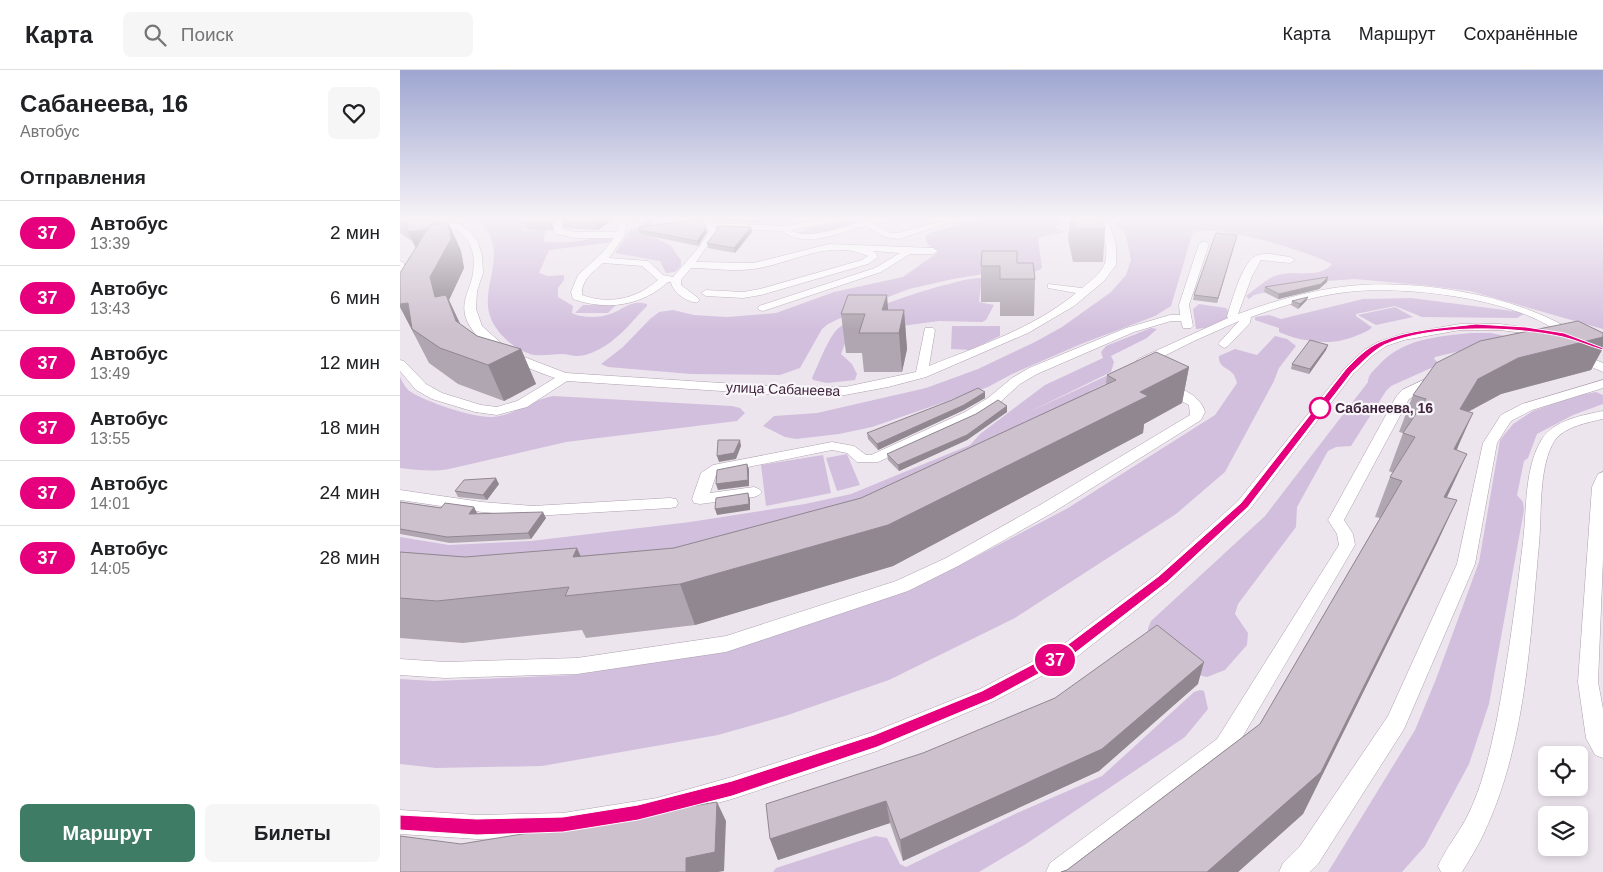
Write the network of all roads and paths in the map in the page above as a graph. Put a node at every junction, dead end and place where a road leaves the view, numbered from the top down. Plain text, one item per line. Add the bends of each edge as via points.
1 (478, 255) edge
2 (606, 255) edge
3 (697, 255) edge
4 (796, 255) edge
5 (872, 255) edge
6 (902, 255) edge
7 (1111, 255) edge
8 (1200, 255) edge
9 (601, 260) junction
10 (1290, 260) dead end
11 (400, 264) edge
12 (689, 265) junction
13 (664, 280) junction
14 (676, 280) junction
15 (400, 285) edge
16 (1288, 288) edge
17 (1085, 292) junction
18 (706, 293) dead end
19 (1053, 296) junction
20 (1304, 297) junction
21 (694, 300) dead end
22 (763, 308) dead end
23 (1185, 318) junction
24 (1241, 318) junction
25 (929, 330) dead end
26 (1193, 336) junction
27 (1567, 341) junction
28 (1224, 344) dead end
29 (1535, 350) edge
30 (400, 364) edge
31 (1603, 368) edge
32 (1455, 371) edge
33 (922, 374) junction
34 (565, 377) junction
35 (1603, 384) edge
36 (1603, 415) edge
37 (1603, 477) edge
38 (754, 492) dead end
39 (400, 495) edge
40 (670, 503) dead end
41 (400, 667) edge
42 (1603, 748) edge
43 (400, 822) edge
44 (1451, 866) dead end
45 (1059, 872) edge
46 (1292, 872) edge

1 - 34 street, улица Сабанеева via 471,310 481,332 511,356
2 - 9 street
3 - 12 street
4 - 12 street via 754,266
5 - 18 street via 865,262 761,292 743,295
6 - 22 street via 878,270
7 - 17 street, улица Сабанеева via 1106,273
8 - 23 street via 1184,305
9 - 13 street via 645,263
9 - 13 street via 582,277 576,292 578,297 595,302 630,300 643,296
10 - 24 street via 1265,257 1254,262 1232,316
11 - 15 street via 403,272
12 - 14 street
13 - 14 street
14 - 21 street via 676,286
16 - 20 street
17 - 19 street, улица Сабанеева
17 - 19 street
19 - 33 street, улица Сабанеева via 1024,331
20 - 24 street
20 - 27 street via 1367,288 1430,291 1488,299 1542,316 1564,330
23 - 26 street
23 - 38 street via 1170,318 1130,330 1033,371 1016,381 993,402 970,415 873,459 862,459 855,450 832,446 718,468 708,473 700,499
24 - 26 street
24 - 28 street via 1246,320
25 - 33 street
26 - 41 street via 1139,366 1148,376 1189,399 1199,408 1196,417 1038,514 902,586 726,644 577,666 445,670
27 - 29 street
27 - 31 street
27 - 43 street via 1526,329 1476,326 1420,332 1382,344 1349,371 1244,505 1163,579 1067,653 987,695 877,741 657,809 563,825 477,827
30 - 34 street via 422,387 437,396 497,411 522,404
32 - 45 street via 1407,392 1403,397 1336,520 1345,534 1347,545 1225,746
33 - 34 street, улица Сабанеева via 845,391 784,391
35 - 46 street via 1527,407 1506,418 1490,443 1466,564 1396,722 1309,855
36 - 44 street via 1578,420 1550,436 1546,444 1535,494 1512,692 1496,772 1478,821
37 - 42 street via 1595,546 1588,682 1597,738
39 - 40 street via 533,511

